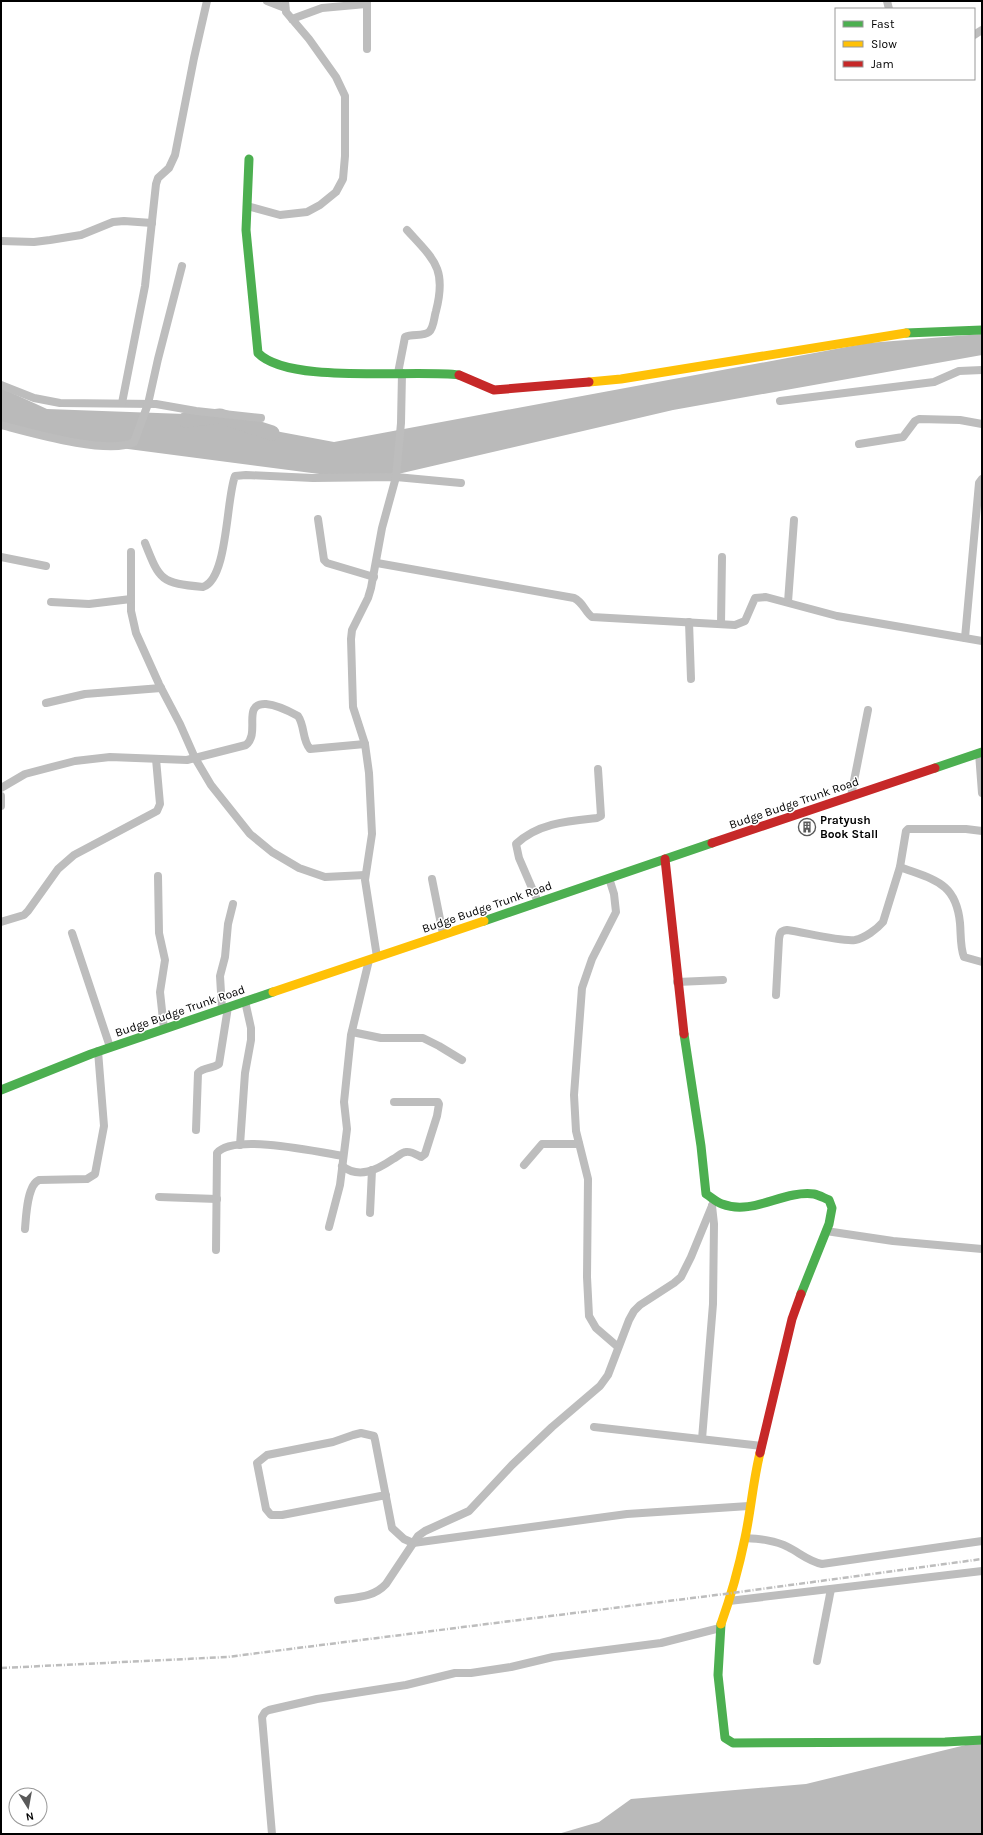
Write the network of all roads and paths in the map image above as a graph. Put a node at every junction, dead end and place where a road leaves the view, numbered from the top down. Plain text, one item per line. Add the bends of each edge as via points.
1 (207, 1) edge
2 (267, 1) edge
3 (366, 2) edge
4 (285, 5) edge
5 (292, 19) junction
6 (367, 49) dead end
7 (249, 159) dead end
8 (247, 206) junction
9 (152, 223) junction
10 (407, 230) dead end
11 (1, 240) edge
12 (182, 266) dead end
13 (982, 330) edge
14 (982, 370) edge
15 (400, 373) junction
16 (1, 385) edge
17 (780, 401) dead end
18 (122, 403) junction
19 (148, 406) junction
20 (261, 418) dead end
21 (982, 424) edge
22 (1, 425) edge
23 (859, 444) dead end
24 (397, 474) junction
25 (982, 479) edge
26 (462, 483) dead end
27 (318, 519) dead end
28 (794, 520) dead end
29 (145, 543) dead end
30 (131, 552) dead end
31 (1, 557) edge
32 (722, 557) dead end
33 (377, 563) junction
34 (46, 566) dead end
35 (374, 577) junction
36 (131, 599) junction
37 (51, 602) dead end
38 (788, 602) junction
39 (689, 622) junction
40 (721, 624) junction
41 (965, 638) junction
42 (982, 641) edge
43 (691, 678) dead end
44 (161, 688) junction
45 (46, 703) dead end
46 (868, 710) dead end
47 (365, 744) junction
48 (981, 752) edge
49 (195, 758) junction
50 (156, 759) junction
51 (598, 768) dead end
52 (1, 788) edge
53 (982, 793) edge
54 (1, 796) edge
55 (851, 796) junction
56 (1, 806) edge
57 (982, 821) edge
58 (981, 831) edge
59 (665, 859) junction
60 (900, 867) junction
61 (365, 875) junction
62 (158, 876) dead end
63 (609, 878) junction
64 (432, 880) dead end
65 (538, 902) junction
66 (233, 904) dead end
67 (1, 922) edge
68 (72, 933) dead end
69 (443, 934) junction
70 (373, 958) junction
71 (982, 962) edge
72 (723, 980) dead end
73 (677, 982) junction
74 (776, 995) dead end
75 (245, 1001) junction
76 (225, 1008) junction
77 (164, 1029) junction
78 (352, 1032) junction
79 (110, 1047) junction
80 (98, 1051) junction
81 (462, 1060) dead end
82 (1, 1090) edge
83 (394, 1102) dead end
84 (196, 1130) dead end
85 (579, 1144) junction
86 (240, 1145) junction
87 (343, 1156) junction
88 (524, 1165) dead end
89 (342, 1166) junction
90 (372, 1170) junction
91 (159, 1198) dead end
92 (217, 1199) junction
93 (713, 1203) junction
94 (370, 1213) dead end
95 (329, 1227) dead end
96 (25, 1229) dead end
97 (826, 1230) junction
98 (982, 1249) edge
99 (216, 1250) dead end
100 (618, 1347) junction
101 (594, 1427) dead end
102 (702, 1439) junction
103 (762, 1446) junction
104 (386, 1495) junction
105 (749, 1506) junction
106 (745, 1538) junction
107 (982, 1541) edge
108 (413, 1543) junction
109 (982, 1571) edge
110 (831, 1589) junction
111 (338, 1600) dead end
112 (729, 1601) junction
113 (720, 1628) junction
114 (817, 1661) dead end
115 (982, 1740) edge
116 (272, 1834) edge

1 - 9 street via 175,155 169,168 158,178
2 - 4 street
3 - 5 street via 322,8
3 - 6 street
4 - 5 street
5 - 8 street via 336,77 345,96 346,156 343,179 336,192 307,212 280,214
7 - 8 street
8 - 15 street via 249,271 260,357 304,372
9 - 11 street via 113,222 81,235 34,242
9 - 18 street via 145,286
10 - 15 street via 438,267 440,287 431,329 425,334 405,337
12 - 19 street
13 - 15 street via 896,334 581,384 489,390 471,379 458,375
14 - 17 street via 959,371 928,383
15 - 24 street
16 - 18 street via 46,401
18 - 19 street
19 - 20 street
19 - 22 street via 136,440 123,446 52,439
21 - 23 street via 960,420 919,419 903,437
24 - 26 street
24 - 29 street via 313,478 235,476 231,487 224,544 214,577 207,585 164,579 154,566
24 - 33 street via 382,528
25 - 41 street via 979,483
27 - 35 street via 324,560
28 - 38 street
30 - 36 street
31 - 34 street
32 - 40 street
33 - 35 street
33 - 39 street via 570,597 578,600 592,617
35 - 47 street via 368,598 352,630 351,639 353,707
36 - 37 street via 89,604
36 - 44 street via 136,633
38 - 40 street via 766,597 755,598 745,621 735,625
38 - 41 street via 837,616
39 - 40 street
39 - 43 street
41 - 42 street
44 - 45 street via 85,694
44 - 49 street
46 - 55 street
47 - 49 street via 310,749 306,745 298,716 271,704 257,704 253,711 250,742 239,748
47 - 61 street via 370,774 372,834
48 - 53 street
48 - 55 street, Budge Budge Trunk Road
49 - 50 street
49 - 61 street via 211,785 250,834 272,852 317,875
50 - 52 street via 110,757 75,761 25,774
50 - 67 street via 160,804 157,811 74,855 58,869 28,911
51 - 65 street via 600,816 550,825 516,844 519,858
54 - 56 street
55 - 59 street, Budge Budge Trunk Road
57 - 58 street
58 - 60 street via 908,829
59 - 63 street, Budge Budge Trunk Road
59 - 73 street
60 - 71 street via 935,880 947,889 957,905 964,957
60 - 74 street via 883,922 864,936 853,940 787,930 780,933
61 - 70 street
62 - 77 street via 159,933 164,960 160,992
63 - 65 street, Budge Budge Trunk Road
63 - 85 street via 616,912 592,959 582,988 574,1095
64 - 69 street
65 - 69 street, Budge Budge Trunk Road
66 - 76 street via 220,976
68 - 79 street
69 - 70 street, Budge Budge Trunk Road
70 - 75 street, Budge Budge Trunk Road
70 - 78 street
72 - 73 street
73 - 93 street via 705,1188
75 - 76 street, Budge Budge Trunk Road
75 - 86 street via 251,1040 246,1067
76 - 77 street, Budge Budge Trunk Road
76 - 84 street via 219,1064 198,1073
77 - 79 street, Budge Budge Trunk Road
78 - 81 street via 376,1038 423,1038
78 - 87 street via 344,1102 347,1129
79 - 80 street, Budge Budge Trunk Road
80 - 82 street, Budge Budge Trunk Road
80 - 96 street via 104,1126 95,1174 87,1179 36,1181 28,1202
83 - 90 street via 438,1102 437,1116 427,1152 421,1157 404,1152
85 - 88 street via 542,1144
85 - 100 street via 588,1179 589,1316 596,1328
86 - 87 street via 256,1143
86 - 92 street via 223,1148 218,1153
87 - 89 street
89 - 90 street via 348,1171
89 - 95 street via 340,1186
90 - 94 street
91 - 92 street
92 - 99 street
93 - 97 street via 749,1207 806,1193 816,1194 831,1204 831,1215
93 - 100 street via 681,1277 634,1311
93 - 102 street via 713,1304
97 - 98 street via 893,1241
97 - 103 street via 792,1320
100 - 108 street via 608,1375 600,1386 512,1465 469,1511 425,1531
101 - 102 street
102 - 103 street
103 - 105 street
104 - 104 street via 376,1440 370,1434 353,1435 333,1442 267,1456 257,1463 266,1509 275,1516
104 - 108 street via 392,1528
105 - 106 street
105 - 108 street via 627,1514
106 - 107 street via 778,1542 811,1561 822,1564
106 - 112 street
108 - 111 street via 381,1590 373,1595
109 - 110 street
110 - 112 street
110 - 114 street
112 - 113 street
113 - 115 street via 720,1703 723,1731 729,1742
113 - 116 street via 661,1643 553,1657 511,1667 455,1673 406,1685 317,1698 264,1712 262,1717

